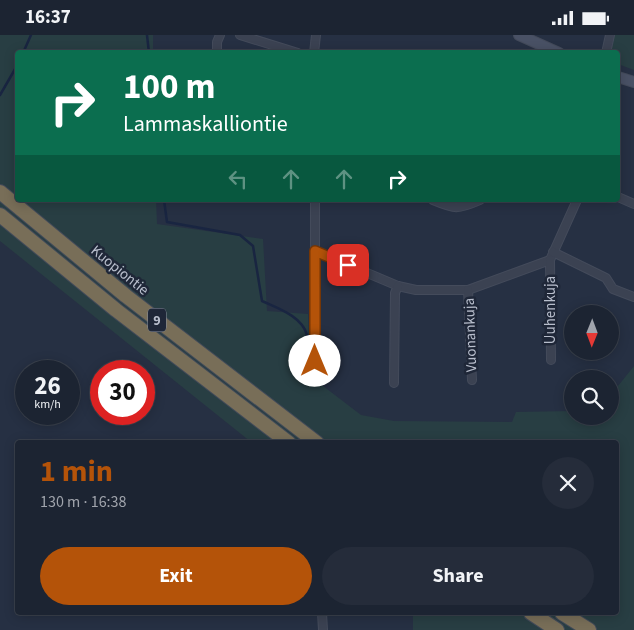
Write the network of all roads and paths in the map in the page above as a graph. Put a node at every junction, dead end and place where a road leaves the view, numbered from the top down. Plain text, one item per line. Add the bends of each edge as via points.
1 (220, 35) edge
2 (240, 35) edge
3 (316, 35) edge
4 (519, 35) edge
5 (610, 35) edge
6 (217, 50) edge
7 (288, 50) edge
8 (314, 50) edge
9 (552, 50) edge
10 (607, 50) edge
11 (620, 78) edge
12 (634, 82) edge
13 (0, 193) edge
14 (620, 198) edge
15 (315, 202) edge
16 (438, 202) edge
17 (475, 202) edge
18 (576, 202) edge
19 (634, 204) edge
20 (0, 215) edge
21 (315, 251) junction
22 (553, 252) junction
23 (550, 260) junction
24 (398, 286) junction
25 (468, 290) junction
26 (634, 297) edge
27 (550, 360) dead end
28 (315, 361) dead end
29 (472, 381) dead end
30 (394, 383) dead end
31 (285, 440) edge
32 (314, 440) edge
33 (322, 615) edge
34 (534, 615) edge
35 (565, 615) edge
36 (323, 630) edge
37 (557, 630) edge
38 (589, 630) edge

1 - 6 street
2 - 7 street
3 - 8 street
4 - 9 main road
5 - 10 street
11 - 12 main road
13 - 32 highway, Kuopiontie / 9 via 126,296
14 - 19 street
15 - 21 street
16 - 17 street via 454,208
18 - 22 street
20 - 31 highway, 9 via 116,310
21 - 24 street
21 - 28 street
22 - 23 street
22 - 26 street via 606,278 613,289
23 - 25 street
23 - 27 street, Uuhenkuja
24 - 25 street via 416,290
24 - 30 street via 395,293
25 - 29 street, Vuonankuja
33 - 36 street
34 - 37 highway
35 - 38 highway

